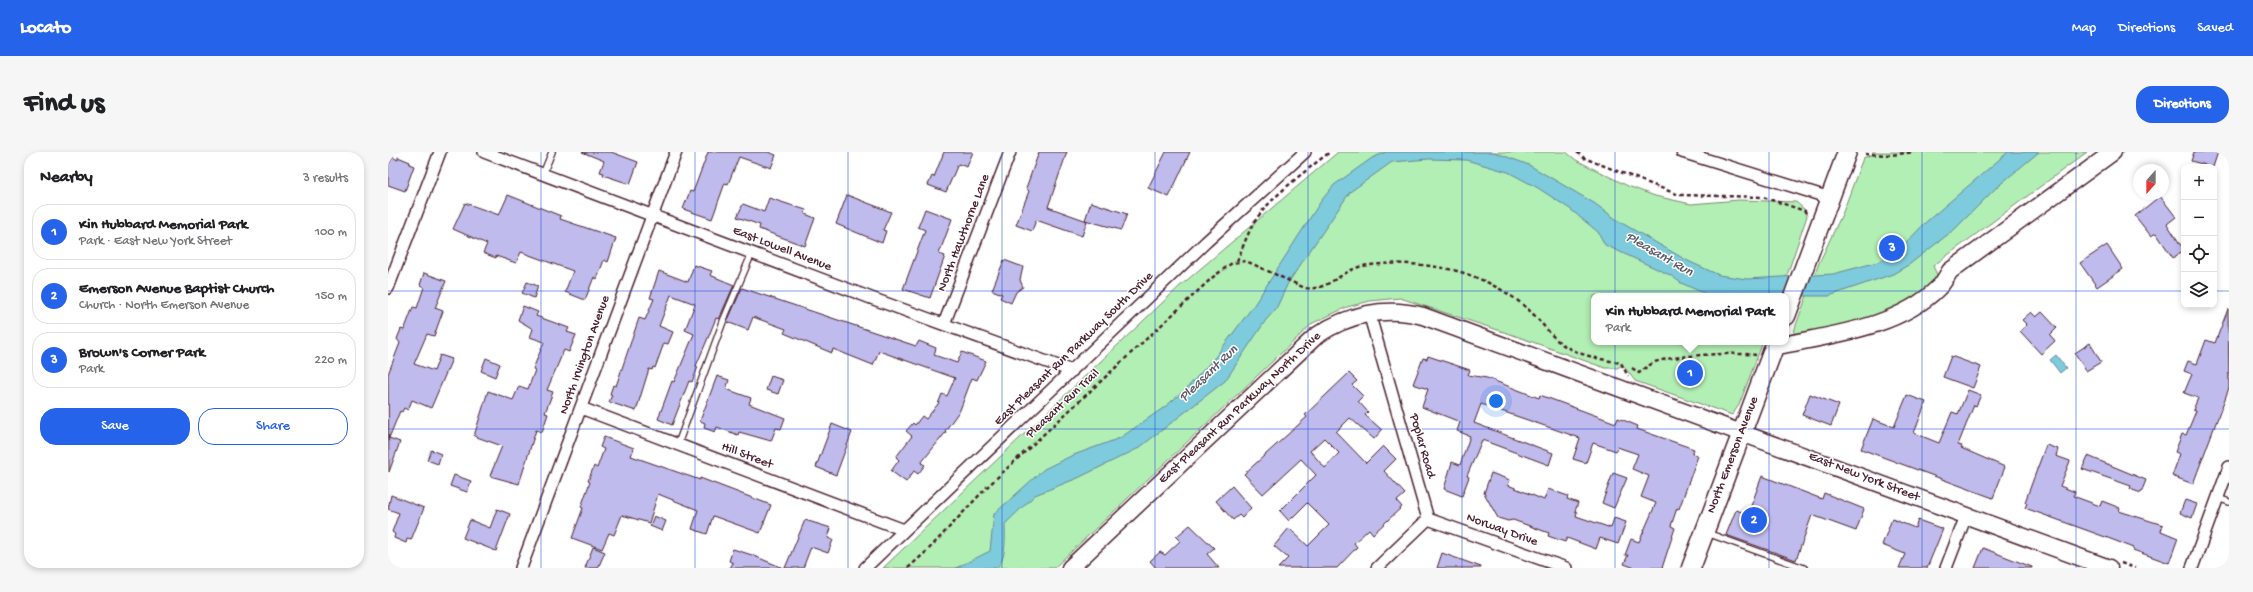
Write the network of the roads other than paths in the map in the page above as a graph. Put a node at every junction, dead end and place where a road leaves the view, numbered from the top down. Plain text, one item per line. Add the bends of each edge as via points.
1 (440, 152) edge
2 (484, 152) edge
3 (552, 152) edge
4 (676, 152) edge
5 (1010, 152) edge
6 (1305, 152) edge
7 (1682, 152) edge
8 (1847, 152) edge
9 (2113, 152) edge
10 (543, 174) junction
11 (1825, 197) junction
12 (652, 215) junction
13 (752, 253) junction
14 (388, 288) edge
15 (1789, 308) edge
16 (1369, 314) junction
17 (944, 324) junction
18 (1789, 343) edge
19 (1775, 345) edge
20 (1072, 371) junction
21 (1624, 383) joint
22 (580, 408) junction
23 (1742, 432) junction
24 (678, 444) junction
25 (2229, 467) edge
26 (2218, 498) junction
27 (2229, 502) edge
28 (1966, 516) junction
29 (1428, 519) junction
30 (904, 530) junction
31 (1705, 532) junction
32 (521, 568) edge
33 (865, 568) edge
34 (1070, 568) edge
35 (1377, 568) edge
36 (1566, 568) edge
37 (1691, 568) edge
38 (1804, 568) edge
39 (1946, 568) edge
40 (2109, 568) edge
41 (2192, 568) edge

1 - 14 street
2 - 10 street, East Lowell Avenue
3 - 10 lane
4 - 12 street, North Irvington Avenue
5 - 17 street, North Hawthorne Lane
6 - 20 street, East Pleasant Run Parkway South Drive via 1206,242
7 - 11 street
8 - 11 main road
9 - 18 main road via 1950,271 1938,288 1908,309 1850,332
10 - 12 street, East Lowell Avenue
11 - 15 main road
12 - 13 street, East Lowell Avenue
12 - 22 street, North Irvington Avenue
13 - 17 street, East Lowell Avenue
13 - 24 lane via 724,319
16 - 21 main road, East Pleasant Run Parkway North Drive via 1396,310 1423,316
16 - 29 street, Poplar Road
16 - 34 main road, East Pleasant Run Parkway North Drive via 1332,326 1316,336
17 - 20 street, East Lowell Avenue
19 - 23 main road, North Emerson Avenue
20 - 30 street, East Pleasant Run Parkway South Drive
21 - 23 main road, East New York Street
22 - 24 street, Hill Street
22 - 32 street, North Irvington Avenue
23 - 28 main road, East New York Street
23 - 31 main road, North Emerson Avenue
24 - 30 street, Hill Street
25 - 26 street
26 - 27 lane
26 - 41 street
28 - 39 street
28 - 40 main road, East New York Street
29 - 35 street
29 - 36 street, Norway Drive
30 - 33 street, East Pleasant Run Parkway South Drive
31 - 37 main road, North Emerson Avenue
31 - 38 lane

